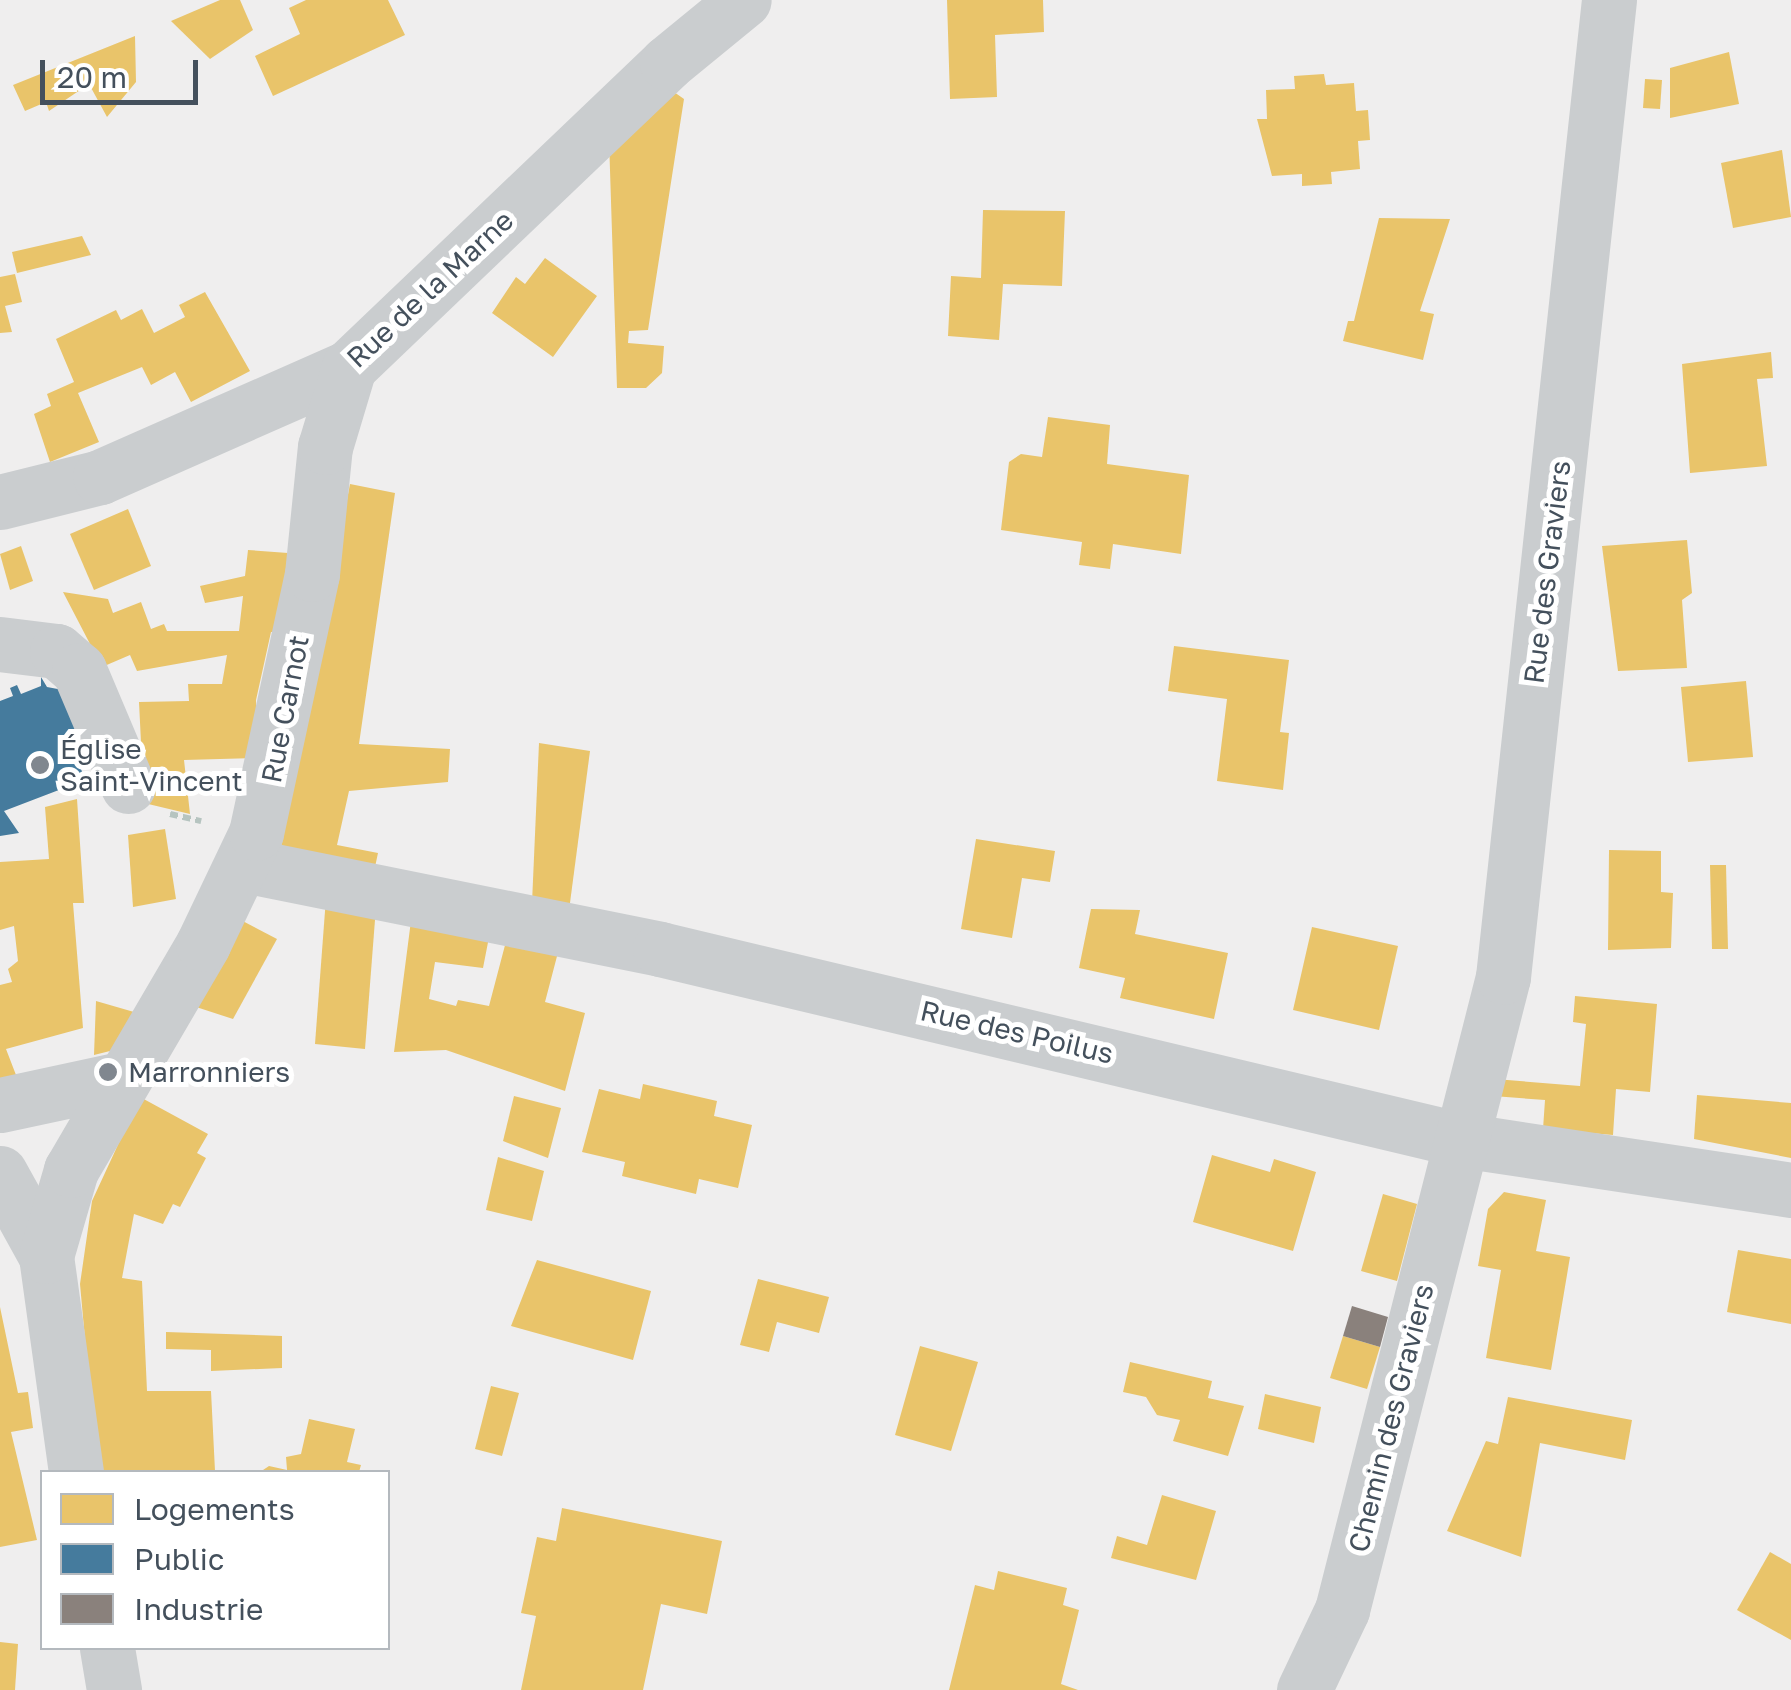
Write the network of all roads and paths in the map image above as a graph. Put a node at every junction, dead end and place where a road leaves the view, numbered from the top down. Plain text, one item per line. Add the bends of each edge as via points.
1 (744, 0) edge
2 (1609, 0) edge
3 (349, 368) junction
4 (0, 502) edge
5 (0, 644) edge
6 (128, 786) joint
7 (250, 849) junction
8 (121, 1079) junction
9 (0, 1105) edge
10 (1461, 1140) junction
11 (0, 1173) edge
12 (1791, 1190) edge
13 (46, 1256) junction
14 (76, 1470) edge
15 (106, 1650) edge
16 (114, 1690) edge
17 (1304, 1690) edge

1 - 3 street, Rue de la Marne via 667,64
2 - 10 street, Rue des Graviers via 1503,978
3 - 4 street, Rue de la Marne via 100,477
3 - 7 street, Rue Carnot via 326,448 312,574
5 - 6 street via 57,651 80,670
6 - 7 path via 137,808
7 - 8 street, Rue Carnot
7 - 10 street, Rue des Poilus
8 - 9 street
8 - 13 street, Rue Carnot via 71,1170
10 - 12 street, Rue des Poilus
10 - 17 street, Chemin des Graviers via 1342,1610
11 - 13 street
13 - 14 street
15 - 16 street

